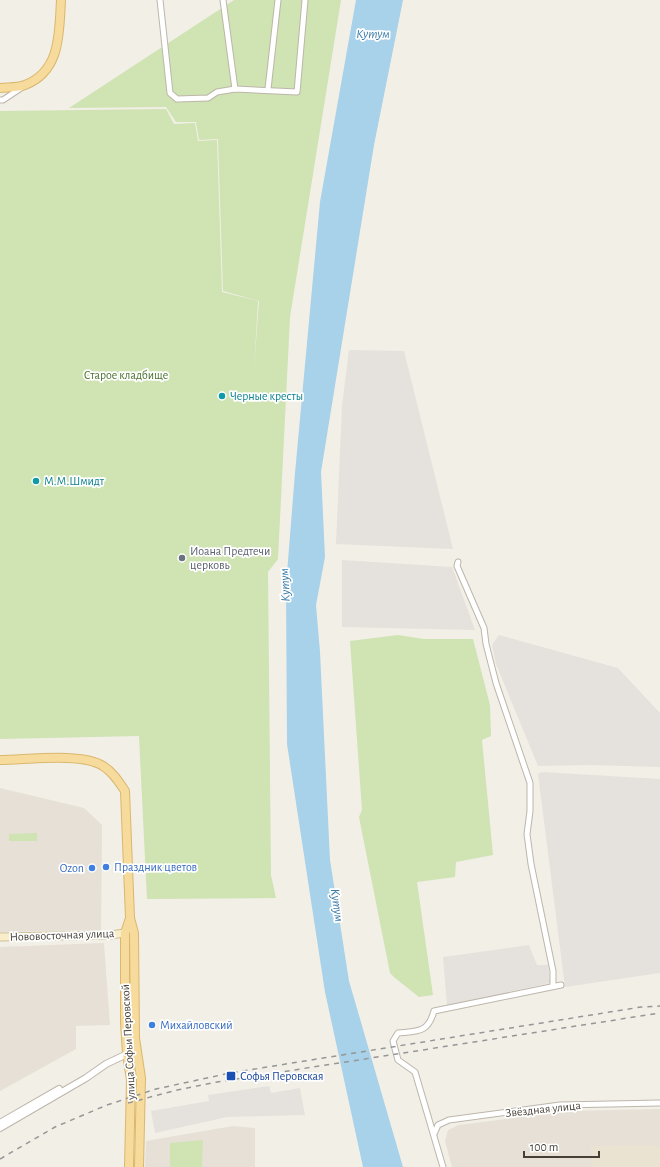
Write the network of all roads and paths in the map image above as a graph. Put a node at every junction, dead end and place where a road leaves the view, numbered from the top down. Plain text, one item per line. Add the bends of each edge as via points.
1 (61, 0) edge
2 (160, 0) edge
3 (223, 0) edge
4 (278, 0) edge
5 (305, 0) edge
6 (29, 83) junction
7 (0, 88) edge
8 (235, 89) junction
9 (268, 90) junction
10 (0, 100) edge
11 (458, 562) dead end
12 (0, 760) edge
13 (130, 918) junction
14 (125, 933) junction
15 (134, 933) junction
16 (0, 937) edge
17 (561, 985) dead end
18 (553, 986) junction
19 (134, 1038) junction
20 (127, 1054) junction
21 (106, 1064) junction
22 (660, 1103) edge
23 (0, 1123) edge
24 (0, 1128) edge
25 (434, 1134) junction
26 (140, 1140) junction
27 (130, 1141) junction
28 (129, 1167) edge
29 (139, 1167) edge
30 (443, 1167) edge

1 - 6 main road via 56,48 52,60 47,70
2 - 8 street via 170,93 177,99 208,98 217,92
3 - 8 street
4 - 9 street
5 - 9 street via 297,92
6 - 7 main road
6 - 10 street
8 - 9 street
11 - 18 street via 457,566 484,628 496,683 530,783 527,834 553,971
12 - 13 main road, улица Софьи Перовской via 86,760 103,766 116,777 125,791
13 - 14 main road, улица Софьи Перовской
13 - 15 main road, улица Софьи Перовской
14 - 15 main road
14 - 16 main road, Нововосточная улица
14 - 20 main road, улица Софьи Перовской
15 - 19 main road, улица Софьи Перовской
17 - 18 street
18 - 25 street via 434,1011 427,1027 398,1033 393,1040 398,1060 415,1072
19 - 20 main road
19 - 26 main road, улица Софьи Перовской via 141,1078
20 - 21 street
20 - 27 main road, улица Софьи Перовской via 131,1080
21 - 23 street
21 - 24 street
22 - 25 street, Звёздная улица via 560,1105 449,1120 438,1125
25 - 30 street
26 - 27 main road
26 - 29 main road, улица Софьи Перовской
27 - 28 main road, улица Софьи Перовской

